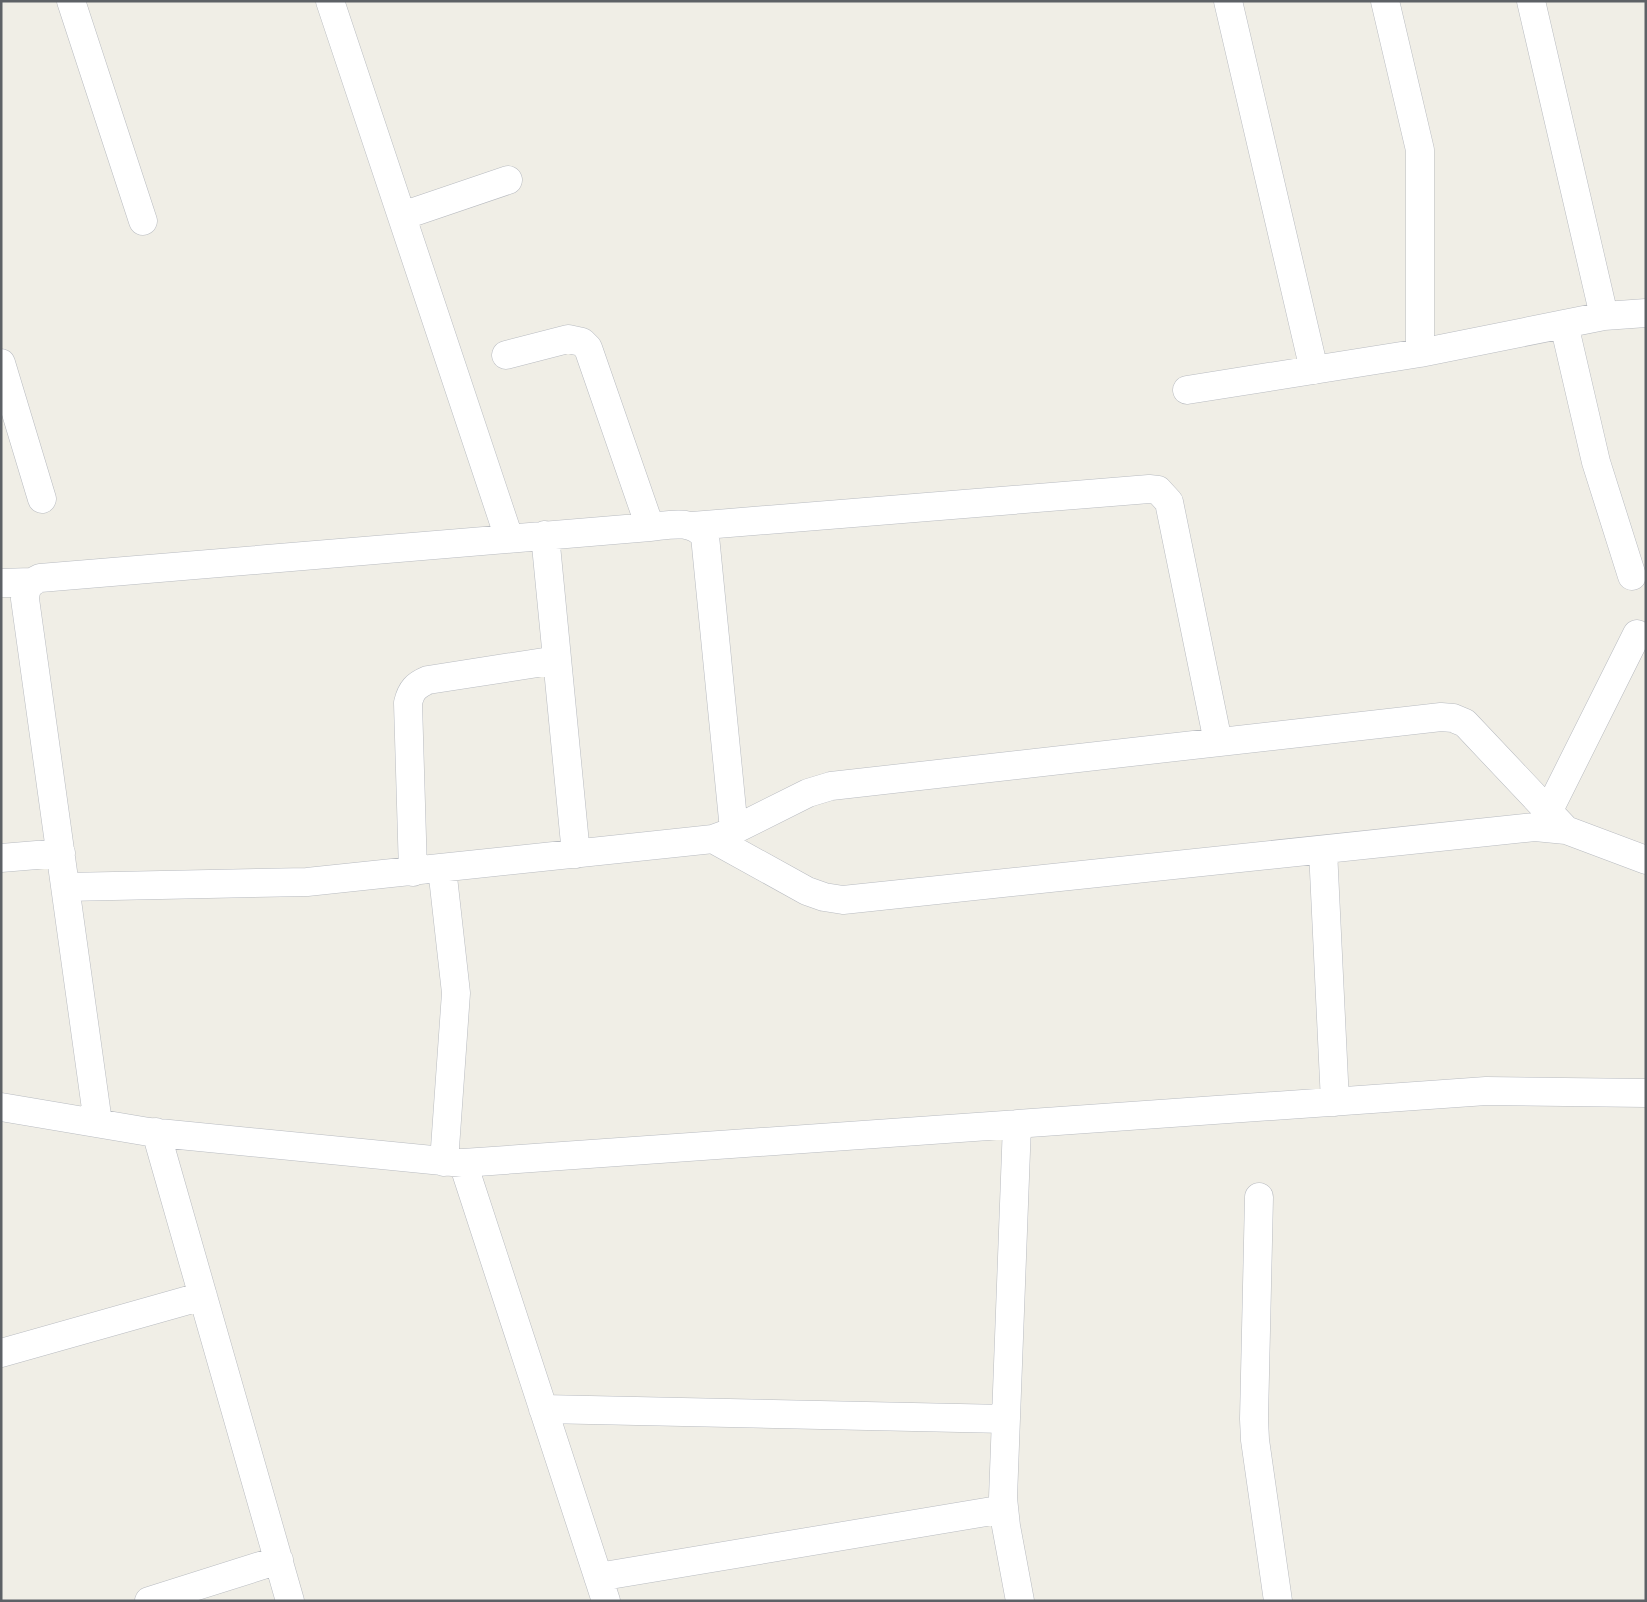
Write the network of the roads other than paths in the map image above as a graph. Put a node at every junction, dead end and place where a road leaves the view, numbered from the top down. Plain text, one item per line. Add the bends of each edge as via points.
1 (71, 1) edge
2 (330, 1) edge
3 (1228, 1) edge
4 (1385, 1) edge
5 (1531, 1) edge
6 (508, 180) dead end
7 (402, 216) junction
8 (143, 221) dead end
9 (1646, 313) edge
10 (1604, 316) junction
11 (1564, 324) junction
12 (1420, 353) junction
13 (506, 355) dead end
14 (1, 362) edge
15 (1314, 370) junction
16 (1187, 390) dead end
17 (42, 499) dead end
18 (692, 526) junction
19 (650, 527) junction
20 (545, 536) junction
21 (509, 538) junction
22 (1632, 576) dead end
23 (31, 582) junction
24 (1, 583) edge
25 (1637, 634) dead end
26 (557, 660) junction
27 (1218, 742) junction
28 (1557, 821) junction
29 (724, 834) junction
30 (1323, 850) junction
31 (61, 853) junction
32 (576, 854) junction
33 (1, 858) edge
34 (1646, 860) edge
35 (442, 868) junction
36 (413, 872) junction
37 (66, 887) junction
38 (1646, 1093) edge
39 (1335, 1102) junction
40 (1, 1107) edge
41 (98, 1123) junction
42 (1017, 1124) junction
43 (156, 1132) junction
44 (454, 1162) junction
45 (1259, 1197) dead end
46 (203, 1296) junction
47 (1, 1353) edge
48 (543, 1409) junction
49 (1006, 1419) junction
50 (1004, 1510) junction
51 (279, 1560) junction
52 (602, 1589) edge
53 (150, 1601) edge
54 (290, 1601) edge
55 (1020, 1601) edge
56 (1278, 1601) edge

1 - 8 street
2 - 7 street
3 - 15 street
4 - 12 street via 1420,150
5 - 10 street
6 - 7 street
7 - 21 street
9 - 10 street
10 - 11 street
11 - 12 street
11 - 22 street via 1596,462
12 - 15 street
13 - 19 street via 568,339 582,342 588,348
14 - 17 street
15 - 16 street
18 - 19 street
18 - 27 street via 1158,490 1169,502
18 - 29 street via 705,536
19 - 20 street
20 - 21 street
20 - 26 street
21 - 23 street via 40,578
23 - 24 street
23 - 31 street via 25,599
25 - 28 street
26 - 32 street
26 - 36 street via 428,680 411,692 408,703
27 - 28 street via 1453,718 1465,723
27 - 29 street via 831,786 808,793
28 - 30 street via 1535,827
28 - 34 street
29 - 30 street via 807,891 843,900
29 - 32 street
30 - 39 street
31 - 33 street
31 - 37 street
32 - 35 street
35 - 36 street
35 - 44 street via 456,993
36 - 37 street via 307,882
37 - 41 street
38 - 39 street via 1486,1091
39 - 42 street
40 - 41 street
41 - 43 street
42 - 44 street
42 - 49 street
43 - 44 street
43 - 46 street
44 - 48 street
45 - 56 street via 1254,1420
46 - 47 street
46 - 51 street
48 - 49 street
48 - 52 street
49 - 50 street
50 - 52 street
50 - 55 street
51 - 53 street
51 - 54 street

